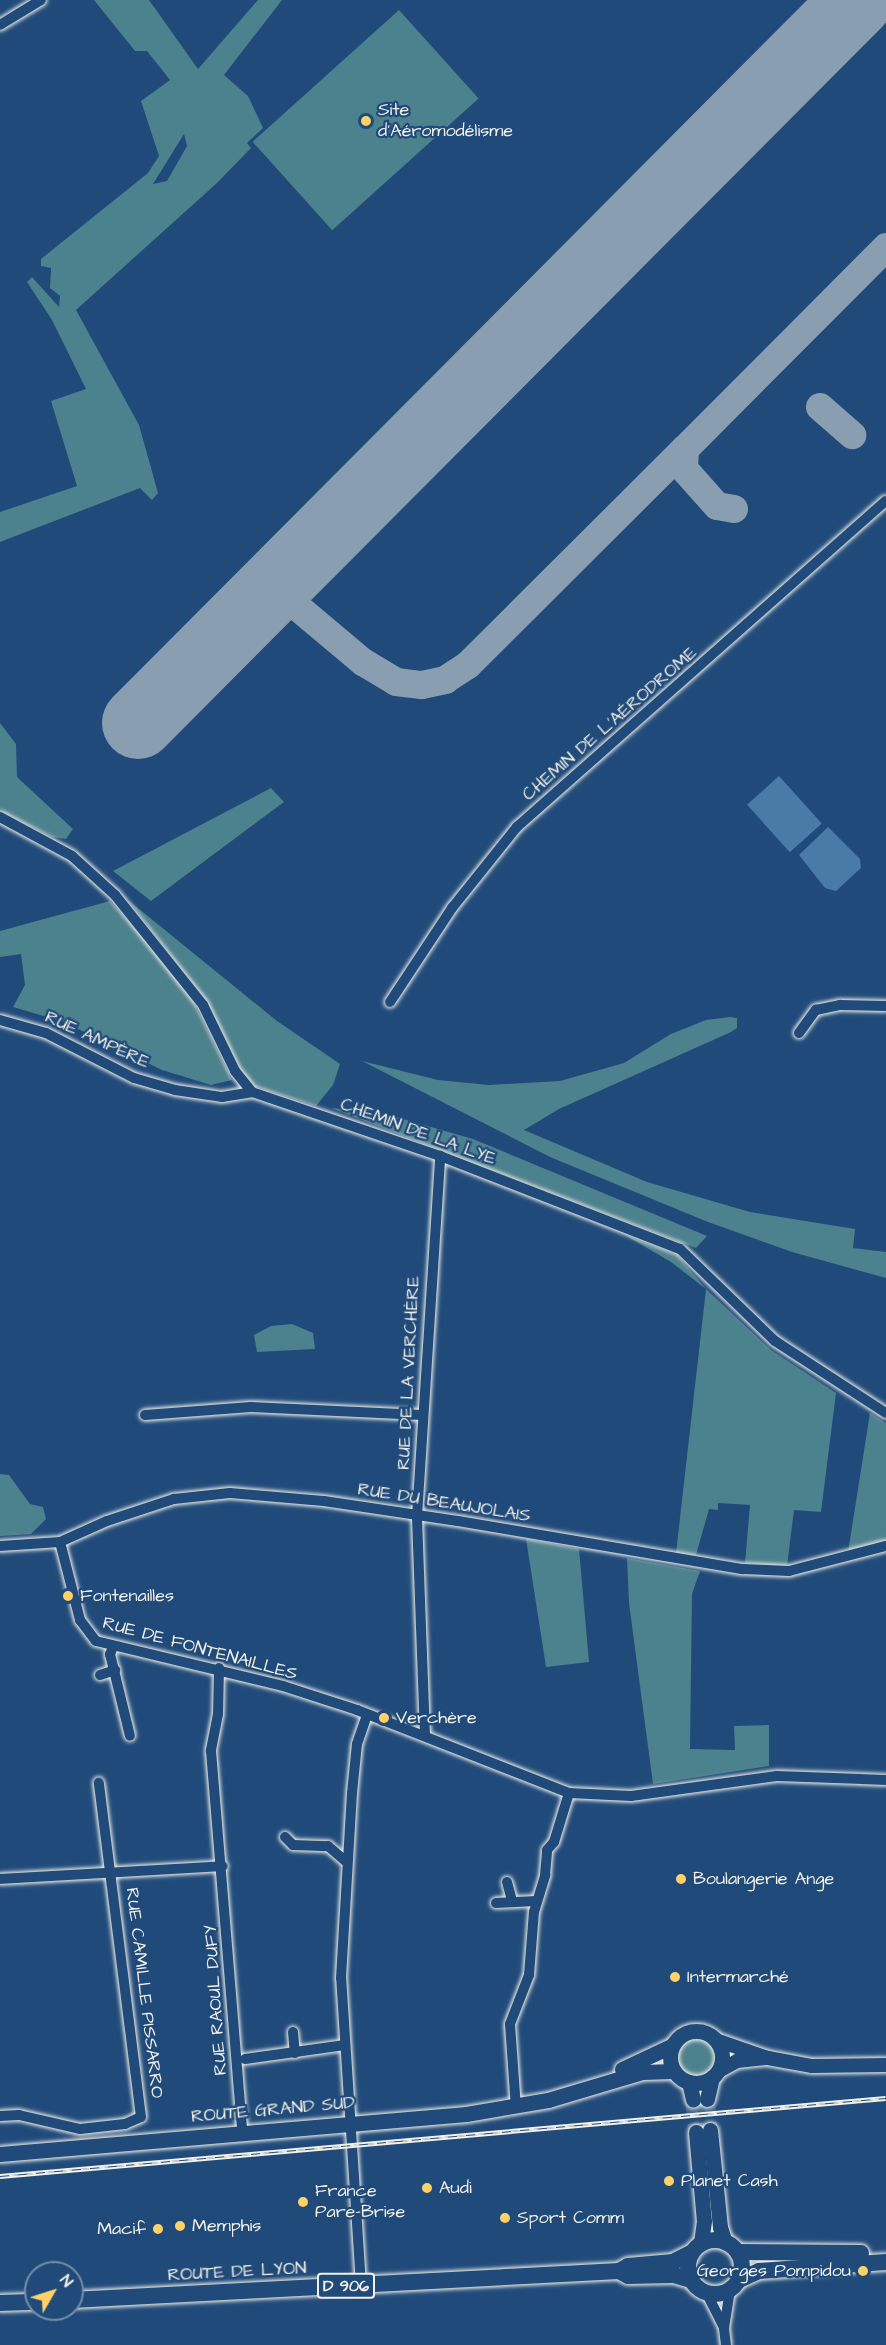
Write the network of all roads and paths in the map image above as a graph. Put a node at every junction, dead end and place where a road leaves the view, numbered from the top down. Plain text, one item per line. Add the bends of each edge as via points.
1 (41, 0) edge
2 (0, 25) edge
3 (886, 501) edge
4 (0, 817) edge
5 (390, 1002) dead end
6 (886, 1006) edge
7 (0, 1020) edge
8 (800, 1033) dead end
9 (252, 1092) junction
10 (440, 1156) junction
11 (886, 1413) edge
12 (145, 1415) dead end
13 (422, 1415) junction
14 (417, 1516) junction
15 (60, 1542) junction
16 (0, 1546) edge
17 (886, 1546) edge
18 (113, 1647) junction
19 (219, 1668) junction
20 (115, 1670) junction
21 (100, 1675) dead end
22 (367, 1716) junction
23 (130, 1736) dead end
24 (424, 1736) junction
25 (886, 1780) edge
26 (99, 1783) dead end
27 (569, 1793) junction
28 (285, 1837) dead end
29 (345, 1861) junction
30 (223, 1866) junction
31 (112, 1873) junction
32 (0, 1879) edge
33 (507, 1882) dead end
34 (512, 1901) junction
35 (536, 1901) junction
36 (496, 1903) dead end
37 (293, 2032) dead end
38 (716, 2040) junction
39 (345, 2045) junction
40 (671, 2046) junction
41 (295, 2053) junction
42 (768, 2058) junction
43 (245, 2059) dead end
44 (886, 2065) edge
45 (674, 2071) junction
46 (716, 2074) junction
47 (689, 2082) junction
48 (548, 2100) junction
49 (516, 2108) junction
50 (0, 2116) edge
51 (348, 2123) junction
52 (242, 2132) junction
53 (0, 2154) edge
54 (731, 2247) junction
55 (696, 2248) junction
56 (886, 2252) edge
57 (886, 2262) edge
58 (619, 2271) junction
59 (690, 2280) junction
60 (361, 2285) junction
61 (734, 2285) junction
62 (707, 2294) junction
63 (84, 2299) edge
64 (24, 2302) edge
65 (0, 2303) edge
66 (724, 2328) junction
67 (726, 2345) edge

1 - 2 street
3 - 5 street, CHEMIN DE L'AÉRODROME via 517,827 452,908
4 - 9 street via 72,856 115,895 203,1005 235,1071
6 - 8 street via 840,1005 816,1010
7 - 9 street, RUE AMPÈRE via 46,1033 134,1078 175,1090 222,1096
9 - 10 street, CHEMIN DE LA LYE
10 - 11 street, CHEMIN DE LA LYE via 680,1249 775,1341
10 - 13 street, RUE DE LA VERCHÈRE
12 - 13 street via 232,1407
13 - 14 street, RUE DE LA VERCHÈRE
14 - 15 street, RUE DU BEAUJOLAIS via 254,1494 204,1494 174,1499 107,1521
14 - 17 street, RUE DU BEAUJOLAIS via 743,1569 789,1571
14 - 24 street, RUE DE LA VERCHÈRE
15 - 16 street, RUE DU BEAUJOLAIS
15 - 18 street, RUE DE FONTENAILLES via 80,1620 89,1636
18 - 19 street, RUE DE FONTENAILLES
18 - 20 street via 110,1654
19 - 22 street, RUE DE FONTENAILLES
19 - 30 street, RUE RAOUL DUFY via 212,1751
20 - 21 street
20 - 23 street
22 - 24 street, RUE DE FONTENAILLES
22 - 29 street via 357,1744
24 - 27 street, RUE DE FONTENAILLES
25 - 27 street, RUE DE FONTENAILLES via 777,1776 631,1796
26 - 31 street
27 - 35 street via 554,1842 547,1850 545,1875
28 - 29 street via 293,1845 328,1846
29 - 39 street via 341,1978
30 - 31 street
30 - 52 street, RUE RAOUL DUFY
31 - 32 street
31 - 50 street, RUE CAMILLE PISSARRO via 141,2117 125,2124 80,2129 19,2115
33 - 34 street
34 - 35 street
34 - 36 street
35 - 49 street via 529,1975 509,2035
37 - 41 street
38 - 40 main road via 708,2033 693,2030
38 - 42 street
38 - 46 main road via 722,2056
39 - 41 street
39 - 51 street
40 - 45 main road
40 - 48 main road, ROUTE GRAND SUD
41 - 43 street
42 - 44 street via 826,2067
42 - 46 street via 737,2061
45 - 47 main road
45 - 48 main road, ROUTE GRAND SUD via 642,2072
46 - 47 main road
46 - 47 main road via 700,2099
48 - 49 main road, ROUTE GRAND SUD
49 - 51 main road, ROUTE GRAND SUD
51 - 52 main road, ROUTE GRAND SUD
51 - 60 street
52 - 53 main road, ROUTE GRAND SUD
54 - 55 main road
54 - 55 main road via 720,2227 703,2131 704,2221
54 - 56 main road via 803,2255
54 - 61 main road via 742,2270
55 - 58 main road, ROUTE DE LYON / D 906 via 673,2262 628,2266
55 - 59 main road via 687,2266
57 - 61 main road via 759,2271
58 - 59 main road, ROUTE DE LYON / D 906 via 628,2277 674,2275
58 - 60 main road, ROUTE DE LYON / D 906
59 - 62 main road
60 - 63 main road, ROUTE DE LYON / D 906
61 - 62 main road
61 - 66 street
62 - 66 street
64 - 65 main road
66 - 67 street

